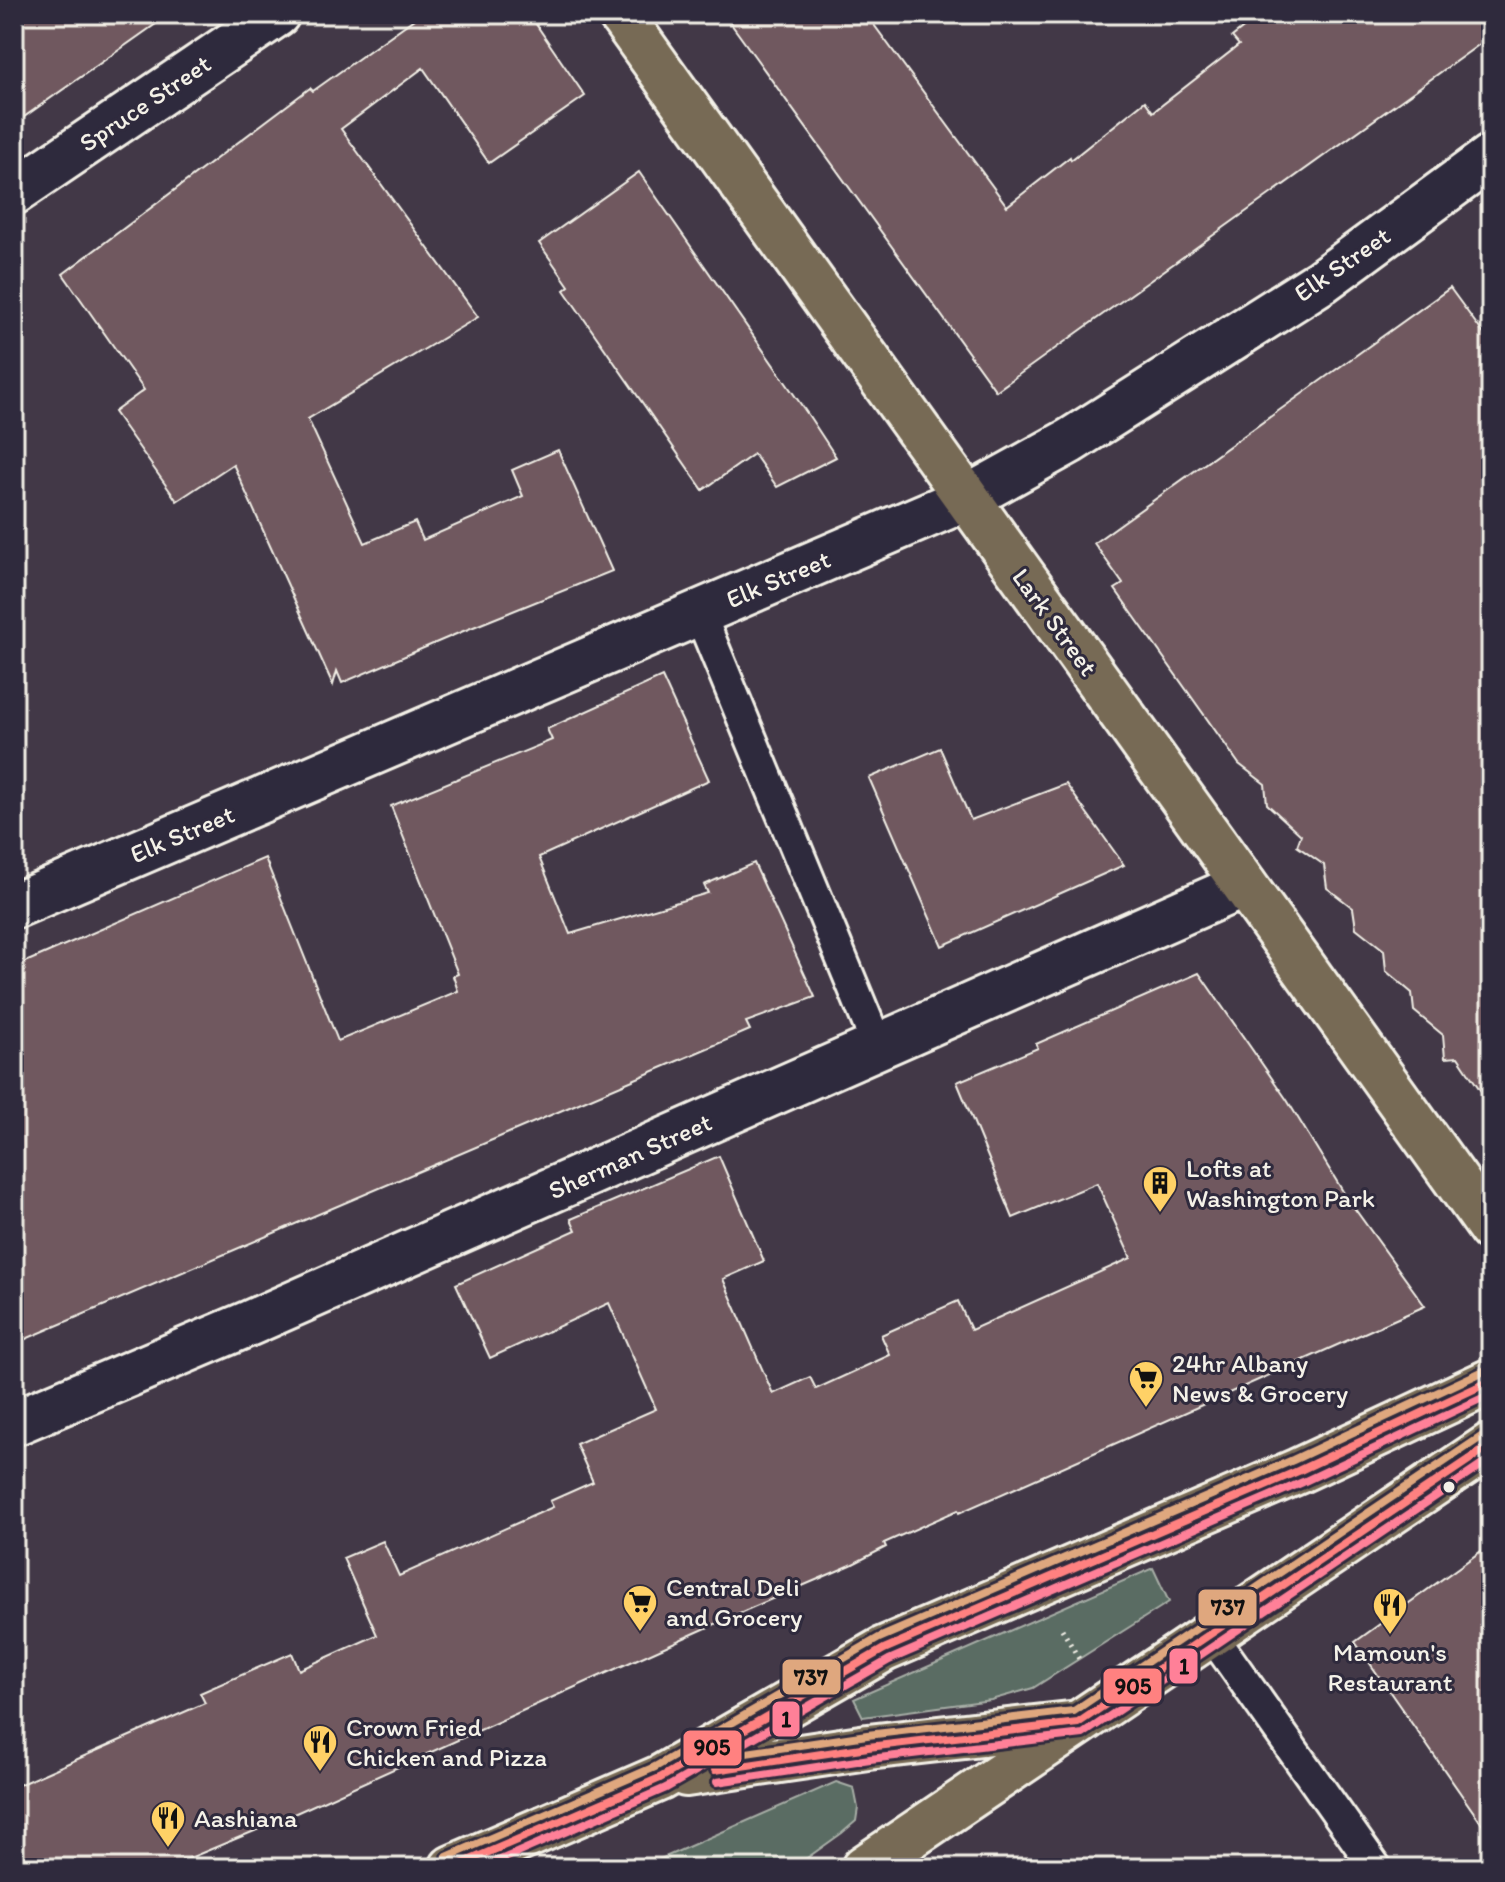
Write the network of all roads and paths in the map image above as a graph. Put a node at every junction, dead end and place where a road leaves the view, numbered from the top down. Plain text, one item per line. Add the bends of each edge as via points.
1 (277, 14) edge
2 (620, 14) edge
3 (1491, 157) edge
4 (14, 192) edge
5 (967, 498) junction
6 (699, 612) junction
7 (1244, 885) junction
8 (14, 906) edge
9 (878, 1047) junction
10 (1491, 1229) edge
11 (1491, 1381) edge
12 (14, 1423) edge
13 (1491, 1445) edge
14 (1059, 1624) dead end
15 (1211, 1634) junction
16 (1079, 1659) dead end
17 (1078, 1723) junction
18 (660, 1778) junction
19 (452, 1868) edge
20 (864, 1868) edge
21 (1376, 1868) edge

1 - 4 street, Spruce Street
2 - 5 main road, Lark Street
3 - 5 street, Elk Street via 1322,281 1070,441
5 - 6 street, Elk Street
5 - 7 main road, Lark Street
6 - 8 street, Elk Street
6 - 9 lane
7 - 9 street, Sherman Street
7 - 10 main road, Lark Street
9 - 12 street, Sherman Street
11 - 18 main road via 1298,1471 884,1649
13 - 15 main road
14 - 16 path
15 - 17 main road
15 - 21 lane
17 - 18 main road
17 - 20 main road
18 - 19 main road

